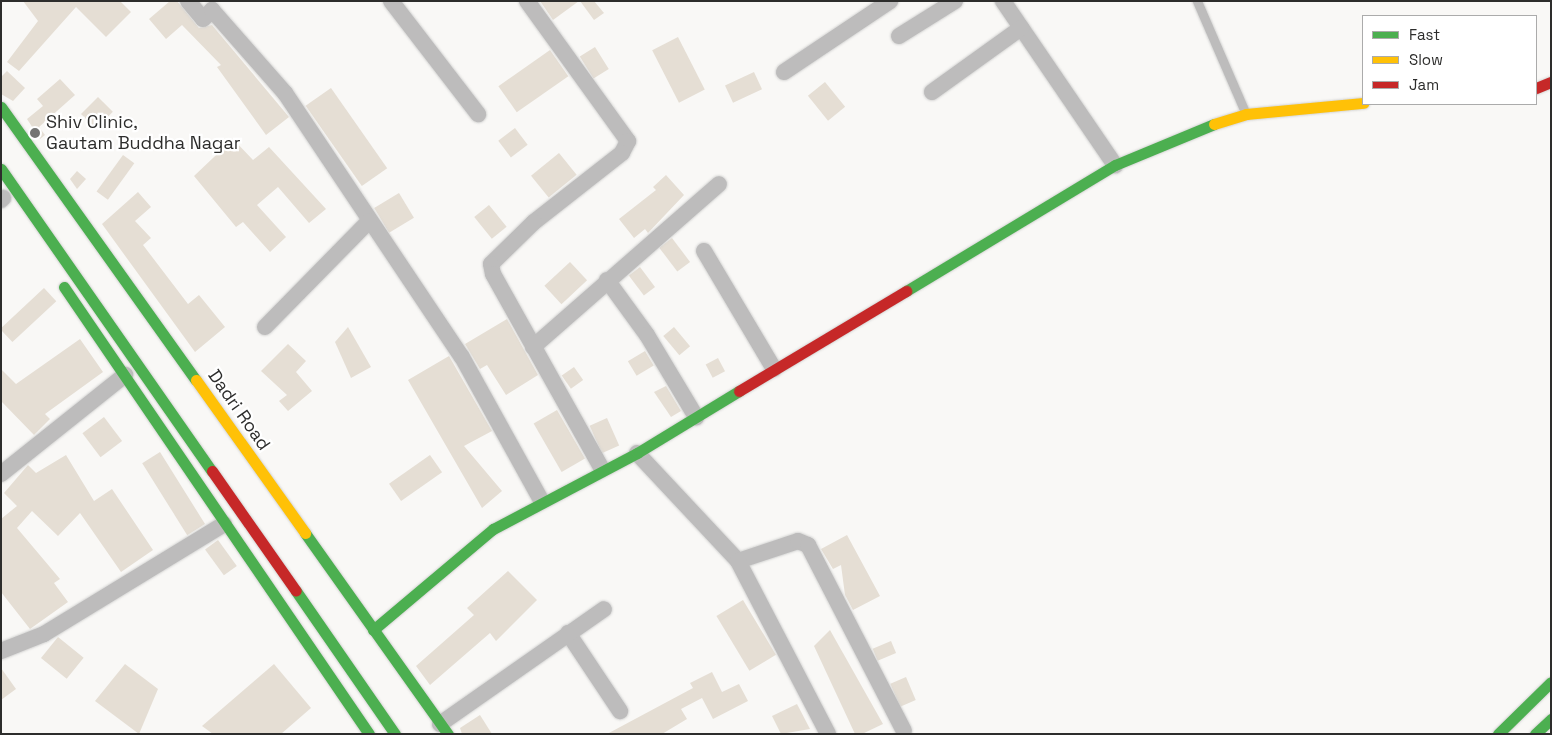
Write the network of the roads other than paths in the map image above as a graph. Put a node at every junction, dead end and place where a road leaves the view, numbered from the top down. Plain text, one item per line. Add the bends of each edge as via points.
1 (188, 1) edge
2 (391, 1) edge
3 (527, 1) edge
4 (890, 1) edge
5 (954, 1) edge
6 (1003, 1) edge
7 (1197, 1) edge
8 (1021, 28) junction
9 (899, 36) dead end
10 (784, 72) dead end
11 (1551, 82) edge
12 (1537, 88) edge
13 (932, 92) dead end
14 (1362, 103) edge
15 (1, 107) edge
16 (478, 114) dead end
17 (1246, 114) junction
18 (1115, 165) junction
19 (1, 169) edge
20 (719, 184) dead end
21 (369, 221) junction
22 (704, 251) dead end
23 (58, 278) dead end
24 (607, 280) junction
25 (264, 327) dead end
26 (533, 348) junction
27 (774, 369) junction
28 (125, 375) junction
29 (696, 417) junction
30 (637, 452) junction
31 (602, 469) junction
32 (1, 474) edge
33 (541, 500) junction
34 (224, 524) junction
35 (738, 561) junction
36 (604, 609) dead end
37 (374, 630) junction
38 (568, 632) junction
39 (1, 651) edge
40 (1551, 682) edge
41 (620, 711) dead end
42 (1551, 719) edge
43 (444, 729) edge
44 (904, 731) dead end
45 (369, 734) edge
46 (395, 734) edge
47 (828, 734) edge
48 (1498, 734) edge
49 (1536, 734) edge

1 - 21 street via 203,19 212,10 285,92
2 - 16 street
3 - 26 street via 628,141 622,153 493,259 493,274
4 - 10 street
5 - 9 street
6 - 8 street
7 - 17 lane
8 - 13 street
8 - 18 street
11 - 12 street
14 - 17 street
15 - 37 street, Dadri Road
17 - 18 street via 1178,135
18 - 27 street via 977,252
19 - 46 street
20 - 24 street
21 - 25 street
21 - 33 street via 462,357
22 - 27 street
23 - 28 street
24 - 26 street
24 - 29 street via 647,335
26 - 31 street
27 - 29 street
28 - 32 street
28 - 34 street
29 - 30 street
30 - 31 street
30 - 35 street
31 - 33 street
33 - 37 street via 492,529
34 - 39 street via 44,634
34 - 45 street
35 - 44 street via 804,541
35 - 47 street
36 - 38 street
37 - 43 street, Dadri Road
38 - 41 street
38 - 43 street
40 - 48 street
42 - 49 street

